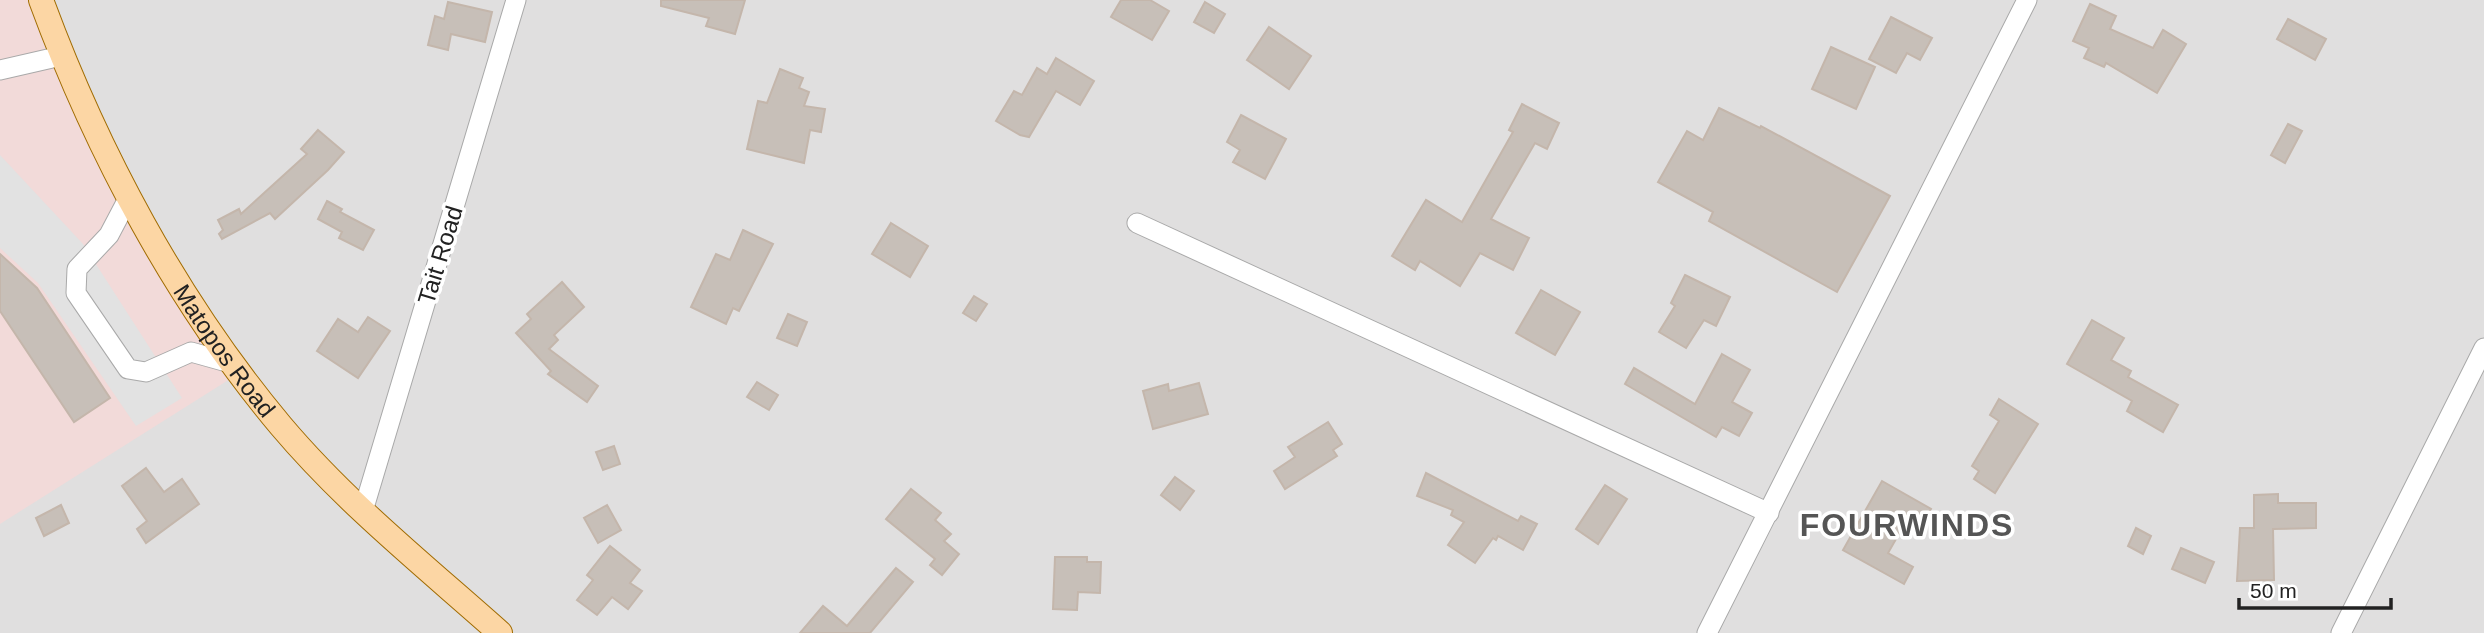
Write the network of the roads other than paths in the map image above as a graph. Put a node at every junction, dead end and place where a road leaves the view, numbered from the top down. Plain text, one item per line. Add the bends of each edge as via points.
1 (41, 0) edge
2 (516, 0) edge
3 (2027, 0) edge
4 (61, 56) junction
5 (0, 70) edge
6 (130, 197) junction
7 (1137, 223) dead end
8 (2484, 348) edge
9 (233, 364) junction
10 (363, 511) junction
11 (1769, 513) junction
12 (500, 633) edge
13 (1707, 633) edge
14 (2341, 633) edge

1 - 4 main road, Matopos Road
2 - 10 street, Tait Road
3 - 11 street
4 - 5 street
4 - 6 main road, Matopos Road
6 - 9 main road, Matopos Road via 166,263
6 - 9 street via 110,235 77,269 76,293 128,369 146,372 191,352
7 - 11 street
8 - 14 street
9 - 10 main road, Matopos Road via 282,427
10 - 12 main road, Matopos Road
11 - 13 street

